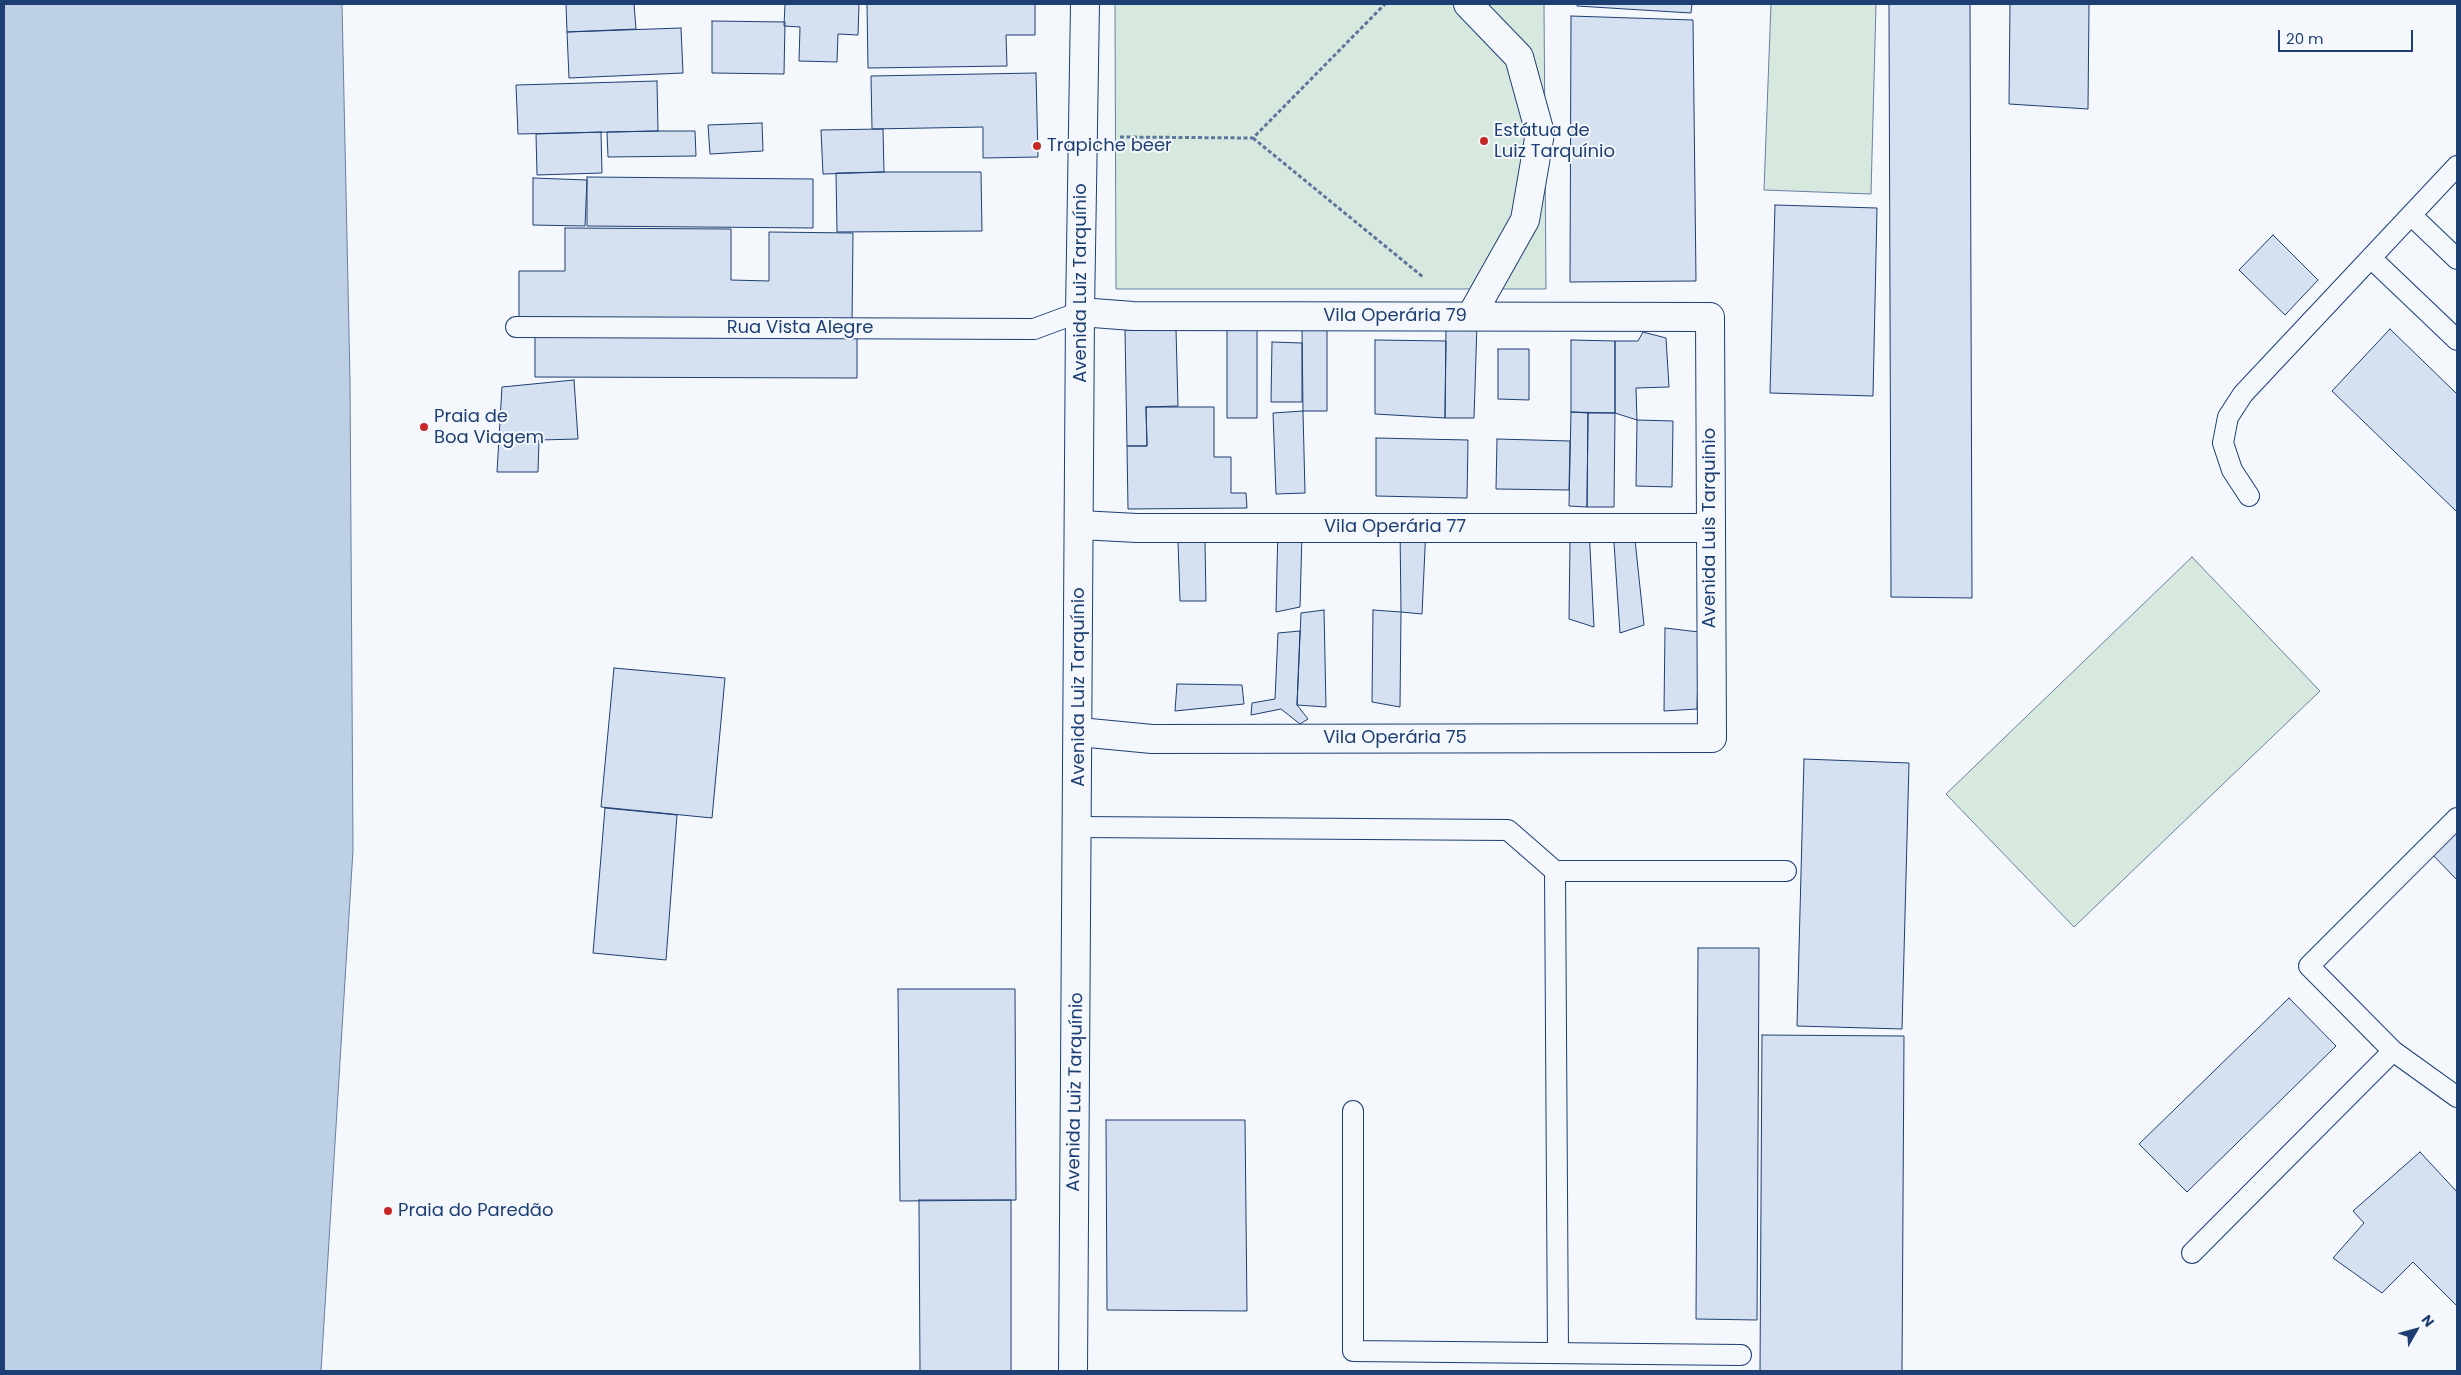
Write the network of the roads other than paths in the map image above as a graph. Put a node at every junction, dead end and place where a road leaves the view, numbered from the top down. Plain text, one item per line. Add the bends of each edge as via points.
1 (1085, 4) edge
2 (1468, 4) edge
3 (2457, 166) edge
4 (2411, 215) junction
5 (2371, 258) junction
6 (2457, 259) edge
7 (1080, 312) junction
8 (1471, 316) junction
9 (1710, 317) joint
10 (516, 328) dead end
11 (2457, 340) edge
12 (2249, 496) dead end
13 (1080, 525) junction
14 (1710, 528) junction
15 (1079, 732) junction
16 (1712, 738) joint
17 (2457, 818) edge
18 (1078, 827) junction
19 (1555, 871) junction
20 (1786, 871) dead end
21 (2393, 1052) junction
22 (2457, 1097) edge
23 (1353, 1111) dead end
24 (2192, 1253) dead end
25 (1558, 1352) junction
26 (1741, 1354) dead end
27 (1073, 1371) edge

1 - 7 street, Avenida Luiz Tarquínio
2 - 8 street via 1519,57 1540,133 1525,220
3 - 4 lane
4 - 5 lane
4 - 6 lane
5 - 11 lane
5 - 12 lane via 2243,394 2228,417 2223,443 2232,470
7 - 8 street, Vila Operária 79 via 1133,316
7 - 10 lane, Rua Vista Alegre via 1034,329
7 - 13 street, Avenida Luiz Tarquínio
8 - 9 street, Vila Operária 79
9 - 14 street, Avenida Luis Tarquinio
13 - 14 street, Vila Operária 77 via 1137,528
13 - 15 street, Avenida Luiz Tarquínio
14 - 16 street, Avenida Luis Tarquinio
15 - 16 street, Vila Operária 75 via 1152,739
15 - 18 street, Avenida Luiz Tarquínio
17 - 21 lane via 2309,966
18 - 19 lane via 1508,830
18 - 27 street, Avenida Luiz Tarquínio
19 - 20 lane
19 - 25 lane
21 - 22 lane
21 - 24 lane
23 - 25 lane via 1353,1351
25 - 26 lane

